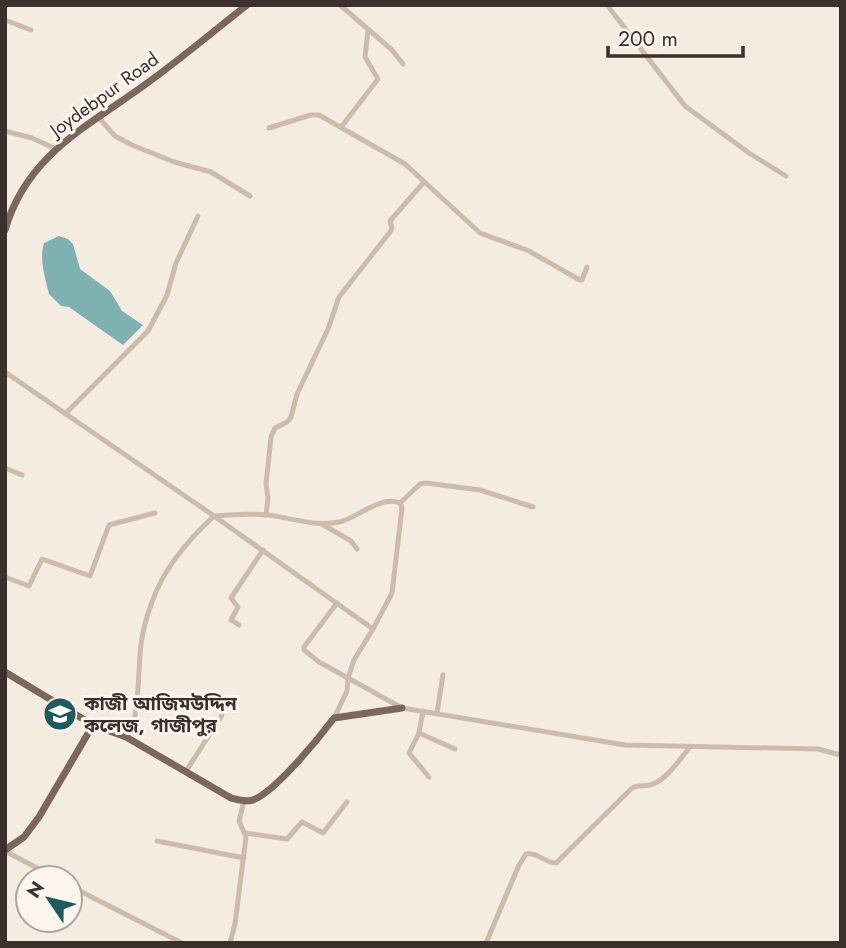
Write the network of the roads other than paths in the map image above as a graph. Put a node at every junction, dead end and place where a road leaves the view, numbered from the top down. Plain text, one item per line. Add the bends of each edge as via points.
1 (247, 5) edge
2 (340, 5) edge
3 (609, 6) edge
4 (5, 20) edge
5 (31, 30) dead end
6 (368, 31) junction
7 (403, 64) dead end
8 (99, 118) junction
9 (342, 127) junction
10 (269, 128) dead end
11 (5, 131) edge
12 (55, 149) junction
13 (786, 176) dead end
14 (424, 182) junction
15 (250, 196) dead end
16 (198, 216) dead end
17 (5, 230) edge
18 (587, 267) dead end
19 (5, 372) edge
20 (65, 414) junction
21 (5, 468) edge
22 (22, 475) dead end
23 (400, 502) junction
24 (533, 507) dead end
25 (155, 513) dead end
26 (266, 515) junction
27 (214, 516) junction
28 (320, 523) junction
29 (357, 549) dead end
30 (263, 550) junction
31 (5, 577) edge
32 (337, 603) junction
33 (239, 625) dead end
34 (373, 629) junction
35 (5, 671) edge
36 (443, 676) dead end
37 (348, 678) junction
38 (218, 702) dead end
39 (402, 708) junction
40 (423, 711) junction
41 (437, 713) junction
42 (334, 719) junction
43 (93, 724) junction
44 (419, 733) junction
45 (126, 737) junction
46 (690, 747) junction
47 (455, 749) dead end
48 (841, 755) edge
49 (186, 771) junction
50 (429, 777) dead end
51 (244, 801) junction
52 (347, 802) dead end
53 (245, 833) junction
54 (157, 841) dead end
55 (5, 850) edge
56 (244, 858) junction
57 (30, 864) edge
58 (84, 893) edge
59 (182, 943) edge
60 (230, 943) edge
61 (486, 943) edge

1 - 8 main road, Joydebpur Road
2 - 6 street
3 - 13 street via 685,106
4 - 5 street
6 - 7 street
6 - 9 street via 365,57 378,79
8 - 12 main road, Joydebpur Road
8 - 15 street via 123,141 211,172
9 - 10 street via 312,115
9 - 14 street via 405,164
11 - 12 street
12 - 17 main road, Joydebpur Road via 24,186
14 - 18 street via 480,233 529,251 578,279 582,280
14 - 26 street via 390,221 390,232 339,297 291,417 275,428
16 - 20 street via 148,331
19 - 20 street
20 - 27 street
21 - 22 street
23 - 24 street via 426,483 480,490
23 - 28 street via 393,500 338,522
23 - 34 street via 392,593
25 - 31 street via 109,525 90,576 42,559 29,586
26 - 27 street
26 - 28 street
27 - 30 street
27 - 45 street via 167,571 152,601 141,642 134,720
28 - 29 street
30 - 32 street
30 - 33 street via 231,598 238,607 231,620
32 - 34 street
32 - 37 street via 304,650
34 - 37 street
35 - 43 main road
36 - 41 street
37 - 39 street
37 - 42 street via 348,691
38 - 49 street via 224,707 221,717
39 - 40 street
39 - 42 main road
40 - 41 street
40 - 44 street
41 - 46 street via 625,745
42 - 51 main road via 264,793
43 - 45 main road
43 - 55 main road via 39,817 24,837
44 - 47 street
44 - 50 street via 409,753
45 - 49 main road
46 - 48 street via 818,749
46 - 61 street via 654,784 631,789 556,863 531,853 523,857
49 - 51 main road
51 - 53 street via 239,821
52 - 53 street via 323,833 302,822 287,839
53 - 56 street
54 - 56 street
55 - 57 street
56 - 60 street
58 - 59 street

